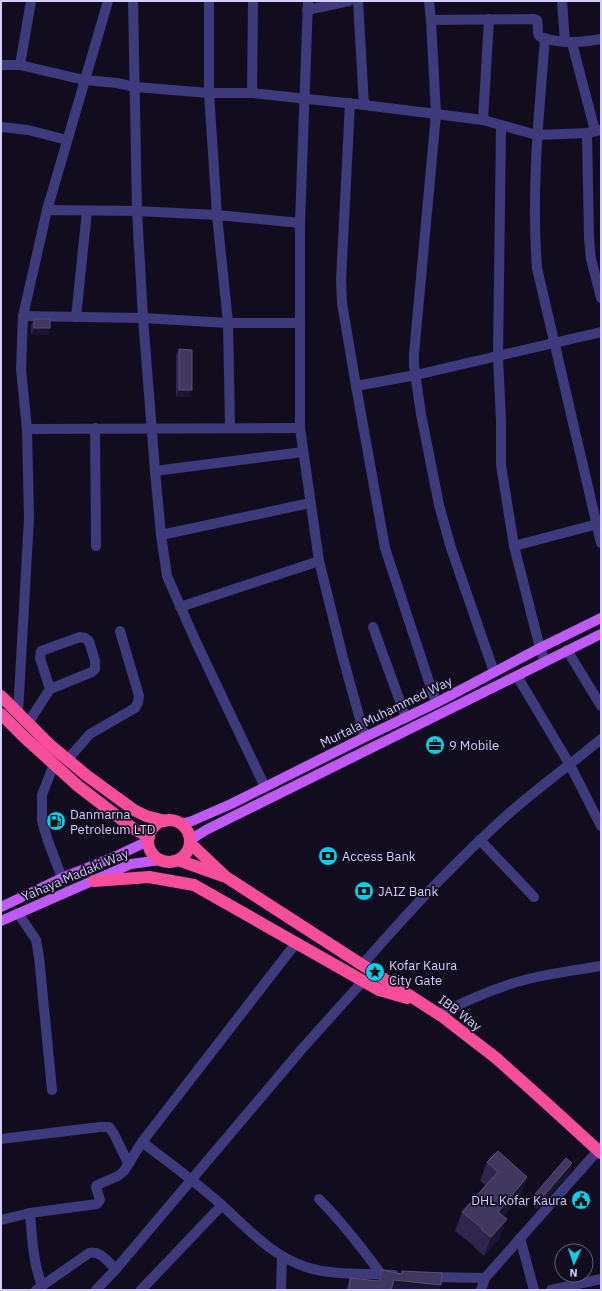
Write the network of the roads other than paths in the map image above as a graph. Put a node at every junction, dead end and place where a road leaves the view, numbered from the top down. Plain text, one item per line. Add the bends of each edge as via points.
1 (31, 1) edge
2 (108, 1) edge
3 (133, 1) edge
4 (209, 1) edge
5 (252, 1) edge
6 (349, 1) edge
7 (358, 1) edge
8 (429, 1) edge
9 (562, 1) edge
10 (308, 5) edge
11 (431, 20) junction
12 (489, 20) junction
13 (545, 38) junction
14 (601, 39) edge
15 (569, 42) junction
16 (1, 65) edge
17 (20, 65) junction
18 (80, 79) junction
19 (135, 87) junction
20 (209, 93) junction
21 (252, 93) junction
22 (304, 100) junction
23 (350, 103) junction
24 (364, 105) junction
25 (436, 114) junction
26 (483, 120) junction
27 (501, 126) junction
28 (1, 127) edge
29 (594, 131) edge
30 (537, 135) junction
31 (64, 140) junction
32 (47, 210) junction
33 (87, 211) junction
34 (137, 211) junction
35 (217, 215) junction
36 (300, 223) junction
37 (601, 298) edge
38 (23, 316) junction
39 (76, 317) junction
40 (143, 318) junction
41 (228, 322) junction
42 (300, 323) junction
43 (601, 332) edge
44 (554, 344) junction
45 (498, 357) junction
46 (416, 375) junction
47 (356, 386) junction
48 (95, 428) junction
49 (151, 428) junction
50 (230, 428) junction
51 (300, 428) junction
52 (28, 429) junction
53 (303, 452) junction
54 (155, 472) junction
55 (310, 503) junction
56 (598, 524) edge
57 (160, 535) junction
58 (601, 543) edge
59 (96, 546) dead end
60 (514, 546) junction
61 (319, 561) junction
62 (180, 608) junction
63 (601, 618) edge
64 (373, 627) dead end
65 (120, 631) dead end
66 (601, 634) edge
67 (540, 648) junction
68 (568, 650) junction
69 (545, 661) junction
70 (494, 672) junction
71 (517, 676) junction
72 (50, 689) junction
73 (1, 696) edge
74 (436, 703) junction
75 (601, 706) edge
76 (1, 714) edge
77 (18, 714) junction
78 (406, 718) junction
79 (28, 724) junction
80 (365, 737) junction
81 (601, 739) edge
82 (67, 760) junction
83 (54, 764) junction
84 (570, 765) junction
85 (266, 787) junction
86 (165, 821) junction
87 (181, 824) junction
88 (601, 826) edge
89 (148, 839) junction
90 (480, 840) junction
91 (190, 841) junction
92 (160, 860) junction
93 (178, 860) junction
94 (226, 877) junction
95 (62, 878) junction
96 (94, 881) junction
97 (534, 896) dead end
98 (1, 907) edge
99 (18, 913) junction
100 (1, 921) edge
101 (296, 943) junction
102 (363, 964) junction
103 (601, 966) edge
104 (363, 981) junction
105 (422, 1003) junction
106 (440, 1014) junction
107 (52, 1090) dead end
108 (1, 1140) edge
109 (142, 1142) junction
110 (600, 1150) edge
111 (128, 1163) junction
112 (192, 1179) junction
113 (320, 1199) dead end
114 (222, 1205) junction
115 (30, 1213) junction
116 (1, 1220) edge
117 (520, 1238) junction
118 (282, 1257) junction
119 (116, 1269) junction
120 (381, 1274) junction
121 (405, 1276) edge
122 (421, 1276) edge
123 (485, 1278) junction
124 (601, 1279) edge
125 (39, 1288) edge
126 (96, 1290) edge
127 (141, 1290) edge
128 (281, 1290) edge
129 (481, 1290) edge
130 (534, 1290) edge
131 (551, 1290) edge

1 - 17 street
2 - 18 street
3 - 19 street
4 - 20 street
5 - 21 street
6 - 10 street
7 - 24 street
8 - 11 street
9 - 15 street
10 - 22 street
11 - 12 street
11 - 25 street
12 - 13 street via 534,19 538,24 538,35
12 - 26 street
13 - 15 street
13 - 30 street
14 - 15 street
15 - 29 street
16 - 17 street
17 - 18 street
18 - 19 street
18 - 31 street
19 - 20 street
19 - 34 street
20 - 21 street
20 - 35 street
21 - 22 street
22 - 23 street
22 - 36 street
23 - 24 street
23 - 47 street via 340,280
24 - 25 street
25 - 26 street
25 - 46 street via 414,354
26 - 27 street
27 - 30 street
27 - 45 street
28 - 31 street via 37,132
29 - 30 street
29 - 37 street via 590,252
30 - 44 street via 536,260
31 - 32 street
32 - 33 street
32 - 38 street
33 - 34 street
33 - 39 street
34 - 35 street
34 - 40 street
35 - 36 street
35 - 41 street
36 - 42 street
38 - 39 street
38 - 52 street via 21,369
39 - 40 street
40 - 41 street
40 - 49 street
41 - 42 street
41 - 50 street
42 - 51 street
43 - 44 street
44 - 45 street
44 - 56 street
45 - 46 street
45 - 60 street via 502,421 501,465
46 - 47 street
46 - 70 street via 422,422 439,505 451,548
47 - 74 street via 385,548
48 - 49 street
48 - 52 street
48 - 59 street
49 - 50 street
49 - 54 street
50 - 51 street
51 - 53 street
52 - 77 street via 29,518
53 - 54 street
53 - 55 street
54 - 57 street
55 - 57 street
55 - 61 street
56 - 58 street
56 - 60 street
57 - 62 street via 167,576
60 - 67 street
61 - 62 street
61 - 80 street
62 - 85 street
63 - 67 main road, Murtala Muhammed Way
64 - 78 street
65 - 82 street via 140,696 138,702 135,708 90,734
66 - 68 main road, Murtala Muhammed Way
67 - 69 street
67 - 70 main road, Murtala Muhammed Way
68 - 69 main road, Murtala Muhammed Way
68 - 75 street
69 - 71 main road, Murtala Muhammed Way
70 - 74 main road, Murtala Muhammed Way
71 - 84 street
71 - 91 main road, Murtala Muhammed Way via 206,830
72 - 72 street via 95,669 89,640 80,637 41,651 40,658
72 - 79 street
73 - 77 highway
74 - 78 main road, Murtala Muhammed Way
76 - 83 highway
77 - 79 highway
78 - 80 main road, Murtala Muhammed Way
79 - 82 highway
80 - 85 main road, Murtala Muhammed Way
81 - 84 street
82 - 86 highway via 134,810
83 - 89 highway via 78,786
83 - 95 street via 42,795 42,821
84 - 88 street
84 - 90 street via 508,814
85 - 87 main road, Murtala Muhammed Way
86 - 87 highway
86 - 89 highway via 156,826
87 - 91 highway via 186,828
89 - 92 highway via 150,850
89 - 95 main road, Yahaya Madaki Way via 112,858
90 - 97 street
90 - 102 street via 408,912
91 - 93 highway via 189,850
91 - 94 highway, IBB Way
92 - 93 highway
92 - 96 main road, Yahaya Madaki Way via 131,864
93 - 94 highway, IBB Way
94 - 102 highway, IBB Way
95 - 98 main road, Yahaya Madaki Way
96 - 99 main road, Yahaya Madaki Way
96 - 101 highway via 149,877 194,885
99 - 100 main road, Yahaya Madaki Way
99 - 107 street via 36,940
101 - 104 highway
101 - 109 street
102 - 105 highway, IBB Way
103 - 106 street via 508,984 474,996
104 - 105 highway via 379,990
104 - 112 street
105 - 106 highway, IBB Way
106 - 110 highway, IBB Way via 496,1058
108 - 111 street via 109,1127
109 - 111 street
109 - 112 street
110 - 117 street
111 - 115 street via 118,1176 97,1185 100,1200 97,1204
112 - 114 street
112 - 119 street
113 - 120 street via 354,1236
114 - 118 street
114 - 127 street
115 - 116 street
115 - 125 street
117 - 123 street
117 - 130 street
118 - 120 street via 307,1268 338,1273
118 - 128 street
119 - 125 street via 98,1254 89,1253
119 - 126 street
120 - 121 street
122 - 123 street
123 - 129 street
124 - 131 street

